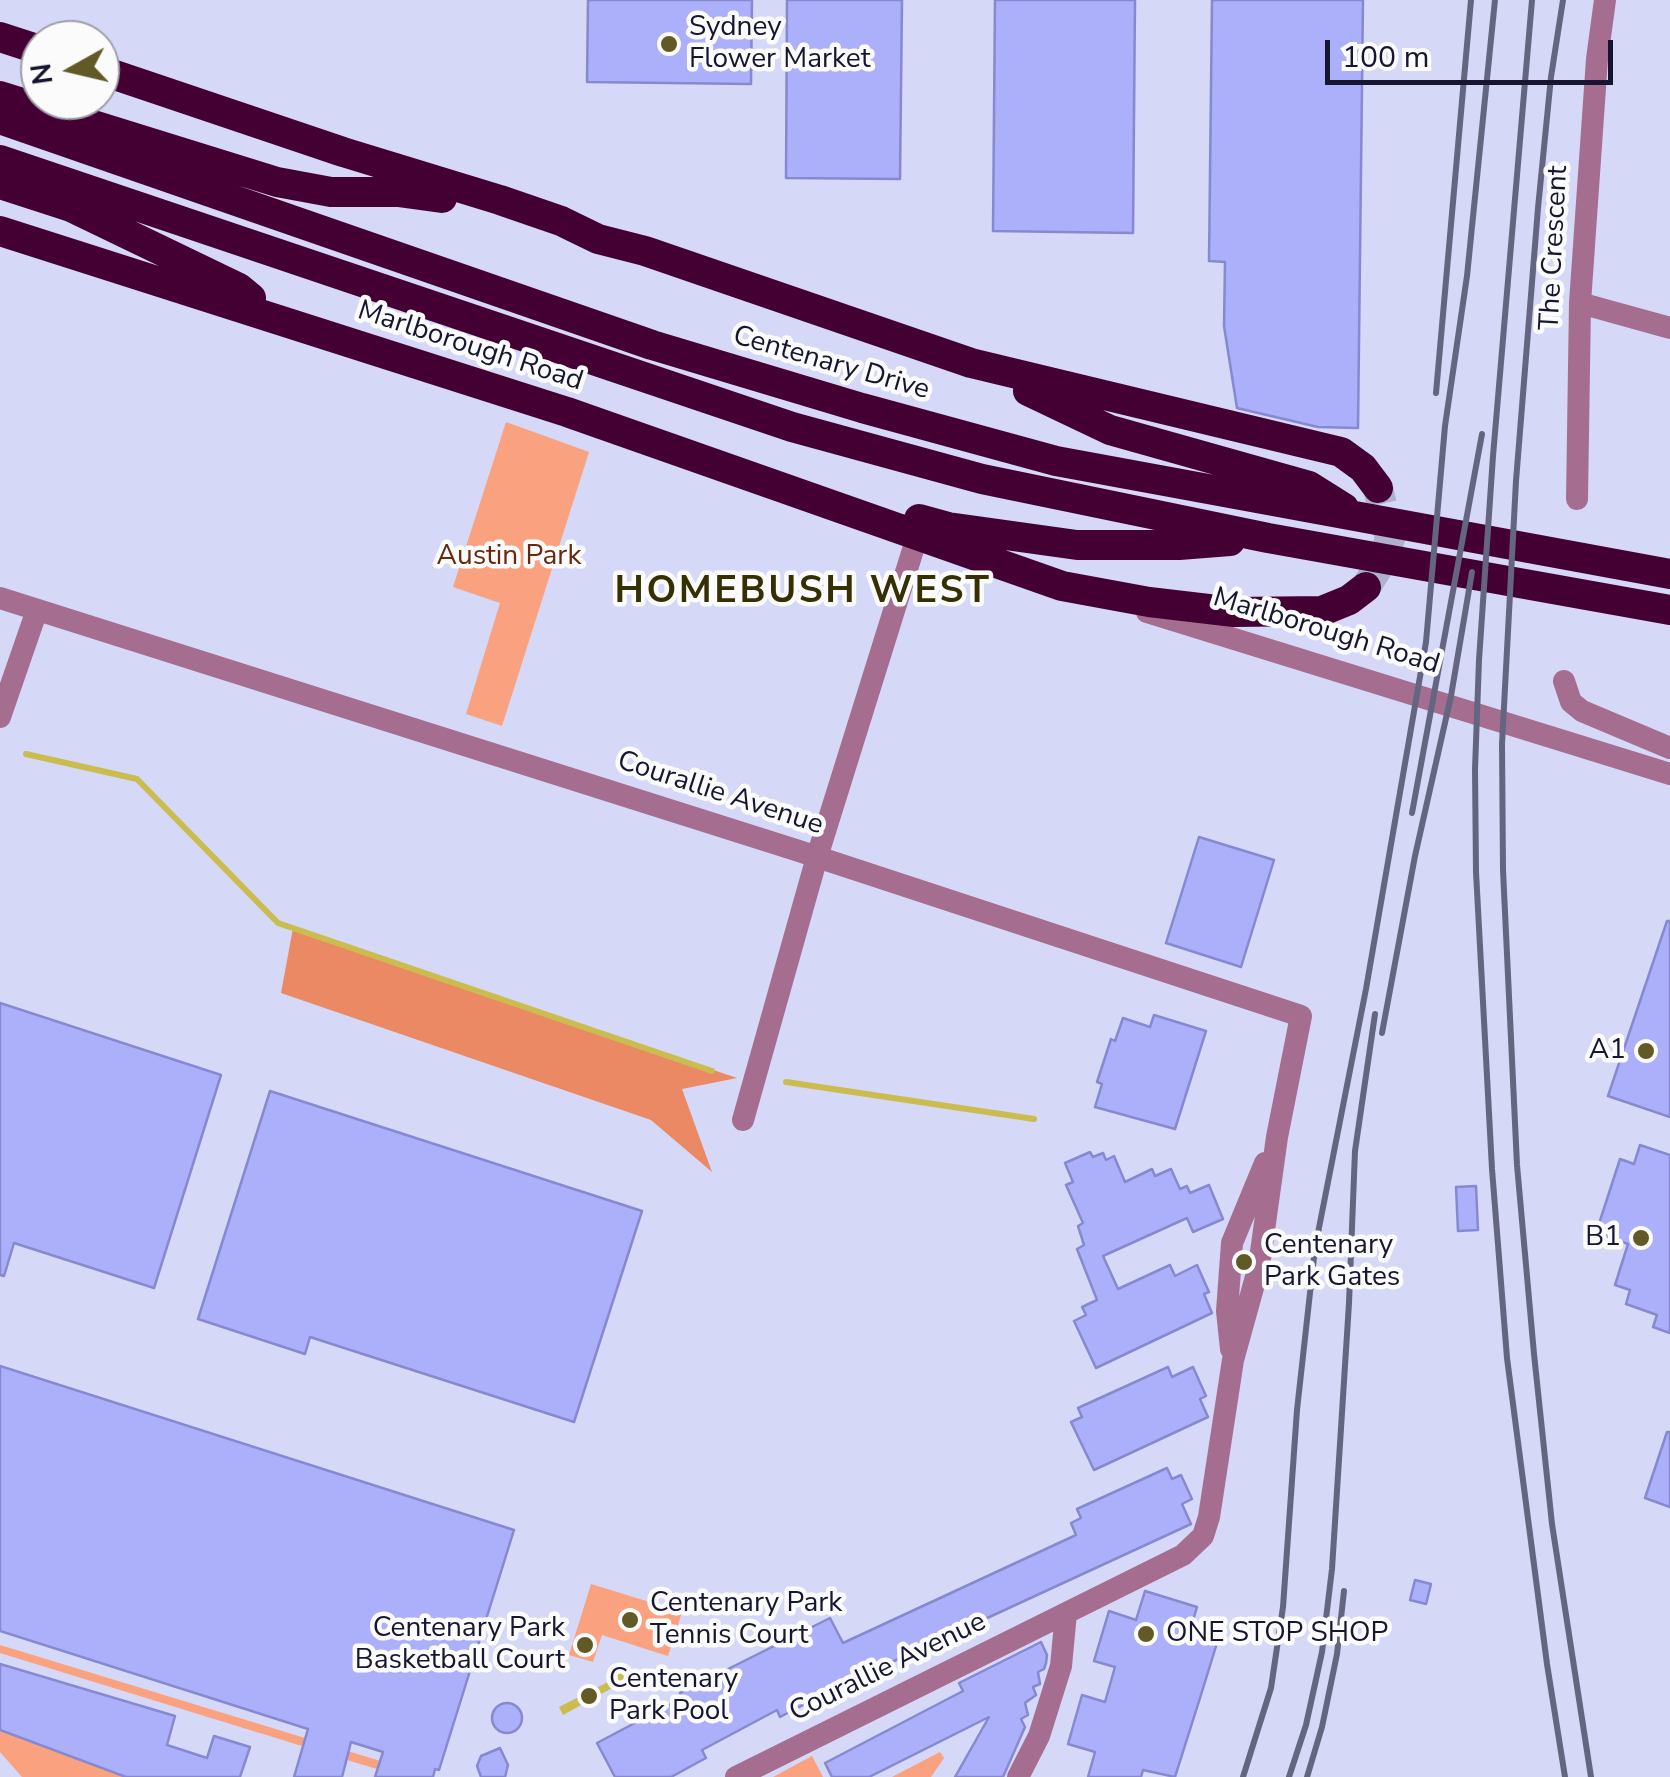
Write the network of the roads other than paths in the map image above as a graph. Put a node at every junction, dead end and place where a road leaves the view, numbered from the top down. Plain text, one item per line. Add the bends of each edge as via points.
1 (1605, 0) edge
2 (120, 77) edge
3 (0, 96) edge
4 (0, 119) edge
5 (0, 160) edge
6 (0, 184) edge
7 (0, 231) edge
8 (598, 239) junction
9 (1580, 303) junction
10 (277, 318) junction
11 (1670, 328) edge
12 (971, 364) junction
13 (746, 474) junction
14 (1577, 499) dead end
15 (1369, 507) junction
16 (917, 536) junction
17 (1268, 538) junction
18 (1660, 572) edge
19 (1062, 586) junction
20 (1366, 587) tunnel mouth
21 (0, 598) edge
22 (37, 610) junction
23 (1670, 610) edge
24 (1564, 681) dead end
25 (0, 717) edge
26 (1670, 748) edge
27 (1670, 774) edge
28 (817, 857) junction
29 (742, 1120) dead end
30 (1277, 1137) junction
31 (1232, 1243) junction
32 (1261, 1248) junction
33 (1232, 1360) junction
34 (1066, 1613) junction
35 (736, 1777) edge
36 (1018, 1777) edge

1 - 9 street, The Crescent
2 - 8 highway via 500,200
3 - 8 highway via 276,182 331,192 428,194
4 - 15 highway, Centenary Drive via 634,338 862,408 1056,461
5 - 17 highway via 792,427 1034,491
6 - 10 highway via 72,206 239,288
7 - 10 highway, Marlborough Road
8 - 12 highway
9 - 11 street
9 - 14 street, The Crescent
10 - 13 highway, Marlborough Road
12 - 15 highway via 1110,430
12 - 15 highway via 1341,452 1363,468
13 - 16 highway, Marlborough Road
13 - 17 highway via 948,527 1077,545
15 - 18 highway, Centenary Drive
16 - 19 highway, Marlborough Road
16 - 28 street
17 - 23 highway
19 - 20 highway, Marlborough Road via 1234,612 1322,610
19 - 27 street, Marlborough Road
21 - 22 street, Courallie Avenue
22 - 25 street
22 - 28 street, Courallie Avenue
24 - 26 street via 1582,711
28 - 29 street
28 - 30 street, Courallie Avenue via 1301,1016
30 - 31 street, Courallie Avenue
30 - 32 street, Courallie Avenue
31 - 32 street
31 - 33 street, Courallie Avenue
32 - 33 street, Courallie Avenue
33 - 34 street, Courallie Avenue via 1202,1536 1183,1555
34 - 35 street, Courallie Avenue
34 - 36 street via 1061,1666

